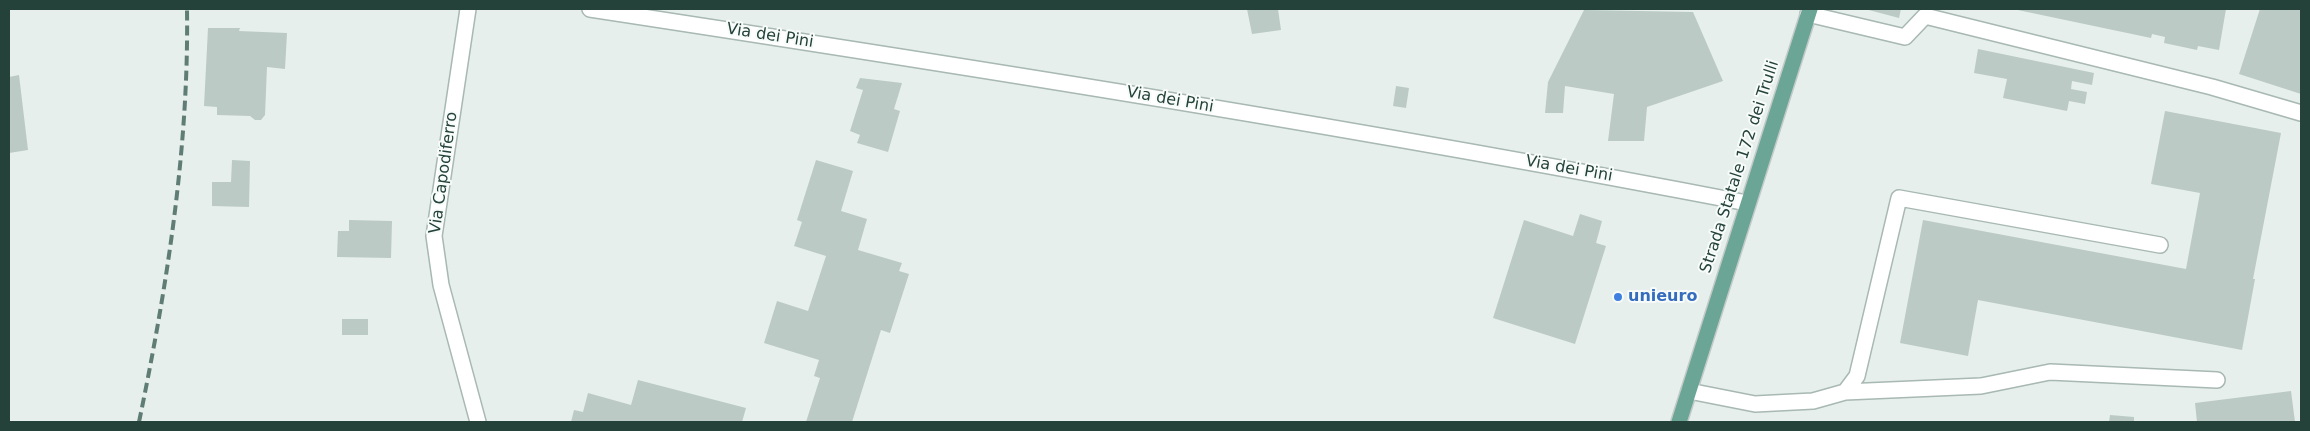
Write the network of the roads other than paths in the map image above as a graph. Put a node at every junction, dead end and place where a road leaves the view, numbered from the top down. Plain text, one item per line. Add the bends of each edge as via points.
1 (468, 9) edge
2 (590, 9) edge
3 (1809, 12) edge
4 (2301, 113) edge
5 (1747, 203) junction
6 (2160, 245) dead end
7 (2217, 380) dead end
8 (1689, 391) junction
9 (1845, 392) junction
10 (478, 422) edge
11 (1679, 422) edge

1 - 10 street, Via Capodiferro via 434,236 441,285
2 - 5 street, Via dei Pini via 1098,87 1558,166
3 - 4 street via 1905,37 1925,16 2212,87
3 - 5 main road, Strada Statale 172 dei Trulli
5 - 8 main road, Strada Statale 172 dei Trulli
6 - 9 street via 1899,198 1857,376
7 - 9 street via 2050,372 1981,386
8 - 9 street via 1755,404 1813,401
8 - 11 main road, Strada Statale 172 dei Trulli

